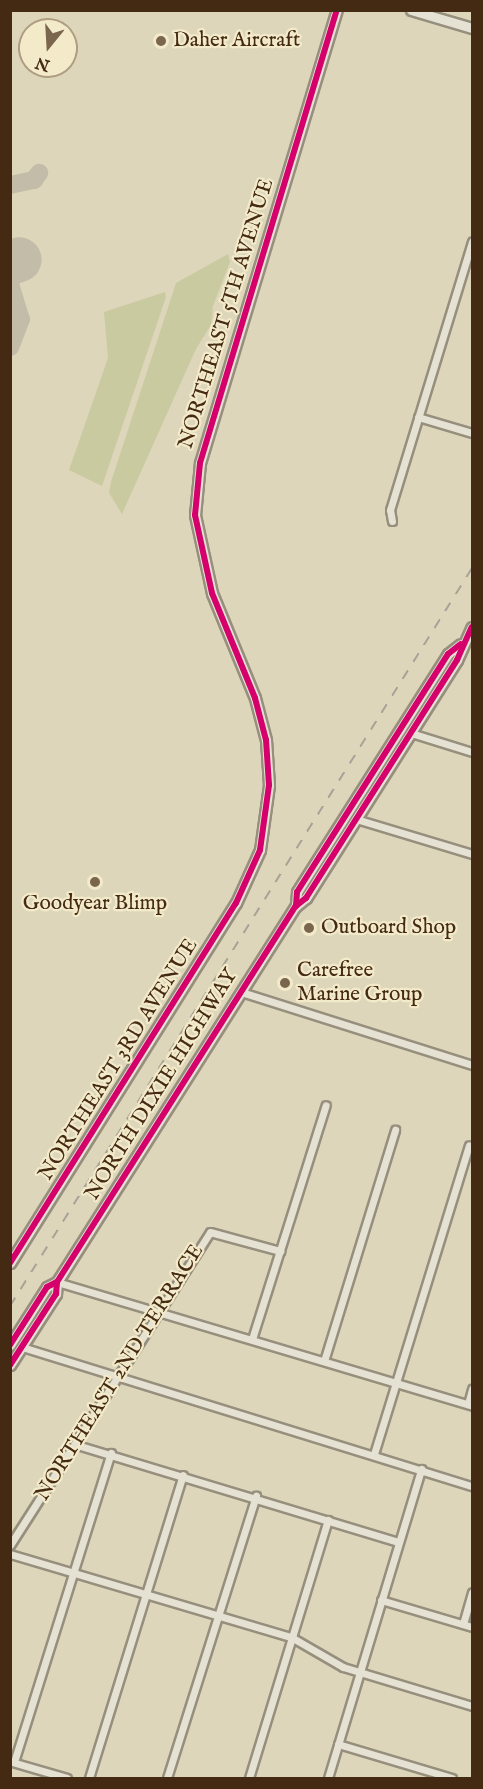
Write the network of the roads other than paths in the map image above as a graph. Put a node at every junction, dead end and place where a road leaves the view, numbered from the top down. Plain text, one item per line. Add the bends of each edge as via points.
1 (337, 10) edge
2 (411, 10) edge
3 (472, 28) edge
4 (472, 241) edge
5 (418, 417) junction
6 (472, 433) edge
7 (392, 521) dead end
8 (472, 627) edge
9 (461, 644) junction
10 (472, 648) edge
11 (411, 733) junction
12 (472, 752) edge
13 (356, 819) junction
14 (472, 854) edge
15 (252, 873) joint
16 (296, 906) junction
17 (241, 992) junction
18 (472, 1065) edge
19 (326, 1105) dead end
20 (395, 1130) dead end
21 (469, 1145) dead end
22 (280, 1251) junction
23 (10, 1263) edge
24 (57, 1282) junction
25 (160, 1312) junction
26 (252, 1339) junction
27 (10, 1345) edge
28 (22, 1347) junction
29 (324, 1361) junction
30 (10, 1365) edge
31 (118, 1377) junction
32 (396, 1383) junction
33 (472, 1389) edge
34 (470, 1405) edge
35 (77, 1445) junction
36 (111, 1453) junction
37 (374, 1455) junction
38 (421, 1469) junction
39 (183, 1475) junction
40 (472, 1486) edge
41 (256, 1496) junction
42 (328, 1520) junction
43 (399, 1542) junction
44 (10, 1545) edge
45 (10, 1554) edge
46 (74, 1573) junction
47 (472, 1592) edge
48 (145, 1594) junction
49 (381, 1600) junction
50 (218, 1616) junction
51 (463, 1624) junction
52 (472, 1627) edge
53 (291, 1637) junction
54 (359, 1671) junction
55 (472, 1706) edge
56 (338, 1744) junction
57 (12, 1762) edge
58 (67, 1779) edge
59 (89, 1779) edge
60 (167, 1779) edge
61 (249, 1779) edge
62 (327, 1779) edge
63 (452, 1779) edge

1 - 15 street, NORTHEAST 5TH AVENUE via 200,463 195,515 212,593 255,698 266,740 266,820
2 - 3 street
4 - 5 street
5 - 6 street
5 - 7 street via 390,510
8 - 9 street, NORTH DIXIE HIGHWAY
9 - 10 street
9 - 11 street, NORTH DIXIE HIGHWAY via 457,660
9 - 16 street, NORTH DIXIE HIGHWAY via 448,654 303,883
11 - 12 street
11 - 13 street, NORTH DIXIE HIGHWAY
13 - 14 street
13 - 16 street, NORTH DIXIE HIGHWAY via 306,898
15 - 23 street, NORTHEAST 3RD AVENUE via 181,995
16 - 17 street, NORTH DIXIE HIGHWAY
17 - 18 street
17 - 24 street, NORTH DIXIE HIGHWAY
19 - 22 street
20 - 29 street
21 - 32 street
22 - 25 street, NORTHEAST 2ND TERRACE via 210,1232
22 - 26 street
24 - 25 street
24 - 27 street, NORTH DIXIE HIGHWAY via 48,1287
24 - 28 street, NORTH DIXIE HIGHWAY via 56,1294
25 - 26 street
25 - 31 street, NORTHEAST 2ND TERRACE
26 - 29 street
28 - 30 street, NORTH DIXIE HIGHWAY
28 - 31 street
29 - 32 street
31 - 35 street, NORTHEAST 2ND TERRACE
31 - 37 street
32 - 34 street
32 - 37 street
33 - 34 street
35 - 36 street
35 - 44 street, NORTHEAST 2ND TERRACE
36 - 39 street
36 - 46 street
37 - 38 street
38 - 40 street
38 - 43 street
39 - 41 street
39 - 48 street
41 - 42 street
41 - 50 street
42 - 43 street
42 - 53 street
43 - 49 street
45 - 46 street
46 - 48 street
46 - 57 street
47 - 51 street
48 - 50 street
48 - 59 street
49 - 51 street
49 - 54 street
50 - 53 street
50 - 60 street
51 - 52 street
53 - 54 street via 343,1667
53 - 61 street
54 - 55 street
54 - 56 street
56 - 62 street
56 - 63 street
57 - 58 street

